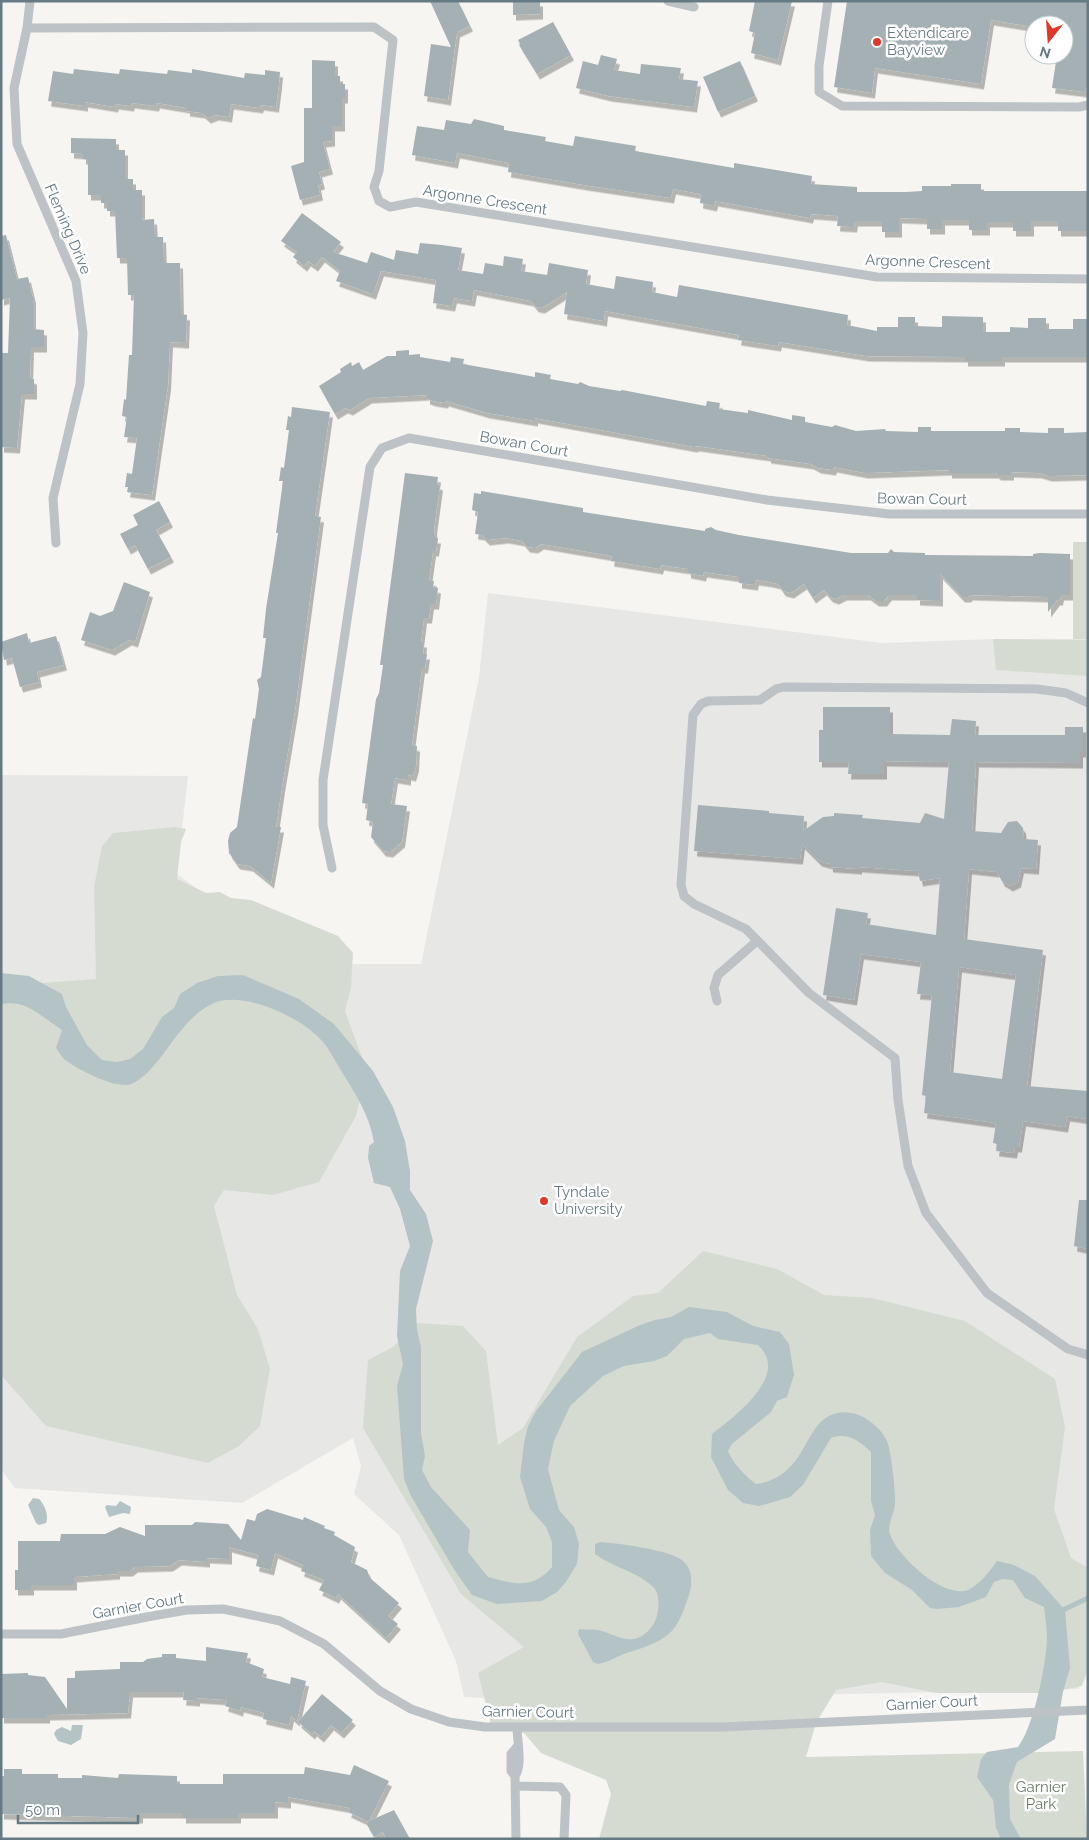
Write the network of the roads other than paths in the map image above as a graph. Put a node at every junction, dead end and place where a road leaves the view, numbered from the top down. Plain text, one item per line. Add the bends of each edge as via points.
1 (30, 1) edge
2 (668, 1) edge
3 (828, 1) edge
4 (694, 6) dead end
5 (27, 28) junction
6 (1088, 105) edge
7 (1088, 279) edge
8 (1088, 514) edge
9 (56, 543) dead end
10 (1088, 703) edge
11 (332, 868) dead end
12 (757, 941) junction
13 (717, 1001) dead end
14 (1088, 1355) edge
15 (1, 1634) edge
16 (1088, 1710) edge
17 (517, 1727) junction
18 (516, 1786) junction
19 (516, 1839) edge
20 (564, 1839) edge

1 - 5 street, Fleming Drive
2 - 4 street
3 - 6 street via 819,66 819,92 842,106
5 - 7 street, Argonne Crescent via 374,27 393,40 379,171 374,187 379,201 390,207 416,202 877,277
5 - 9 street, Fleming Drive via 14,88 17,144 76,281 83,333 80,384 53,498
8 - 11 street, Bowan Court via 889,514 767,500 409,438 382,448 370,467 324,780 323,825
10 - 12 street via 1066,692 1037,689 784,687 760,700 700,704 692,715 680,885 684,896 694,904 746,929
12 - 13 street via 718,975 714,988
12 - 14 street via 809,993 895,1058 908,1166 926,1213 987,1293 1068,1349
15 - 17 street, Garnier Court via 61,1634 187,1610 223,1609 280,1621 324,1644 380,1691 411,1709 449,1722
16 - 17 street, Garnier Court via 723,1727
17 - 18 street via 519,1771 515,1776
18 - 19 street
18 - 20 street via 560,1787 566,1795

